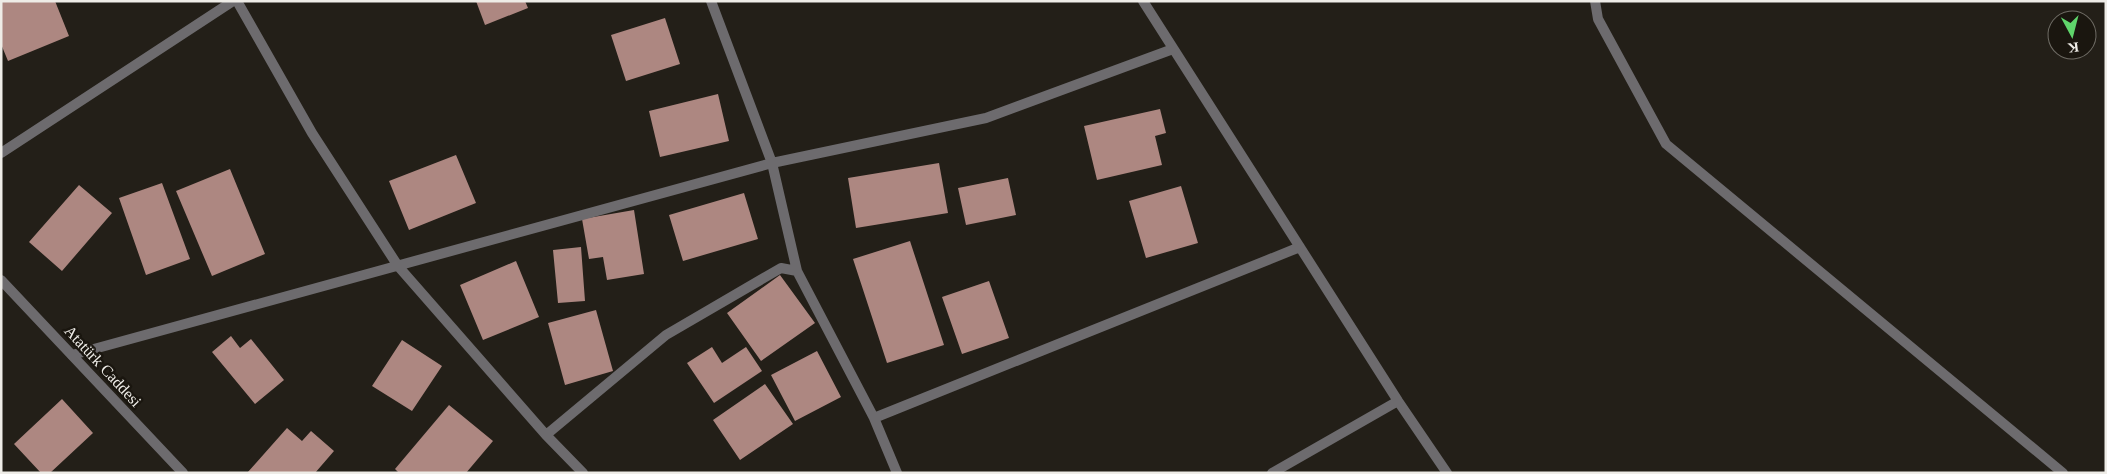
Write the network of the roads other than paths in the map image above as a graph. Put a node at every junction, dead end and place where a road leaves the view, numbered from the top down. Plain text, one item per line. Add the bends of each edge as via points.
1 (235, 1) edge
2 (711, 1) edge
3 (1143, 1) edge
4 (1595, 1) edge
5 (1174, 49) junction
6 (1, 153) edge
7 (772, 163) junction
8 (1300, 247) junction
9 (398, 266) junction
10 (797, 271) junction
11 (1, 280) edge
12 (72, 355) junction
13 (1398, 401) junction
14 (874, 418) junction
15 (546, 435) junction
16 (183, 473) edge
17 (583, 473) edge
18 (897, 473) edge
19 (1272, 473) edge
20 (1447, 473) edge
21 (2063, 473) edge

1 - 6 street
1 - 9 street via 312,134
2 - 7 street
3 - 5 street
4 - 21 street via 1598,19 1666,144
5 - 7 street via 986,118
5 - 8 street
7 - 9 street
7 - 10 street
8 - 13 street
8 - 14 street
9 - 12 street
9 - 15 street
10 - 14 street
10 - 15 street via 781,268 666,334
11 - 12 street, Atatürk Caddesi
12 - 16 street, Atatürk Caddesi
13 - 19 street
13 - 20 street
14 - 18 street
15 - 17 street

